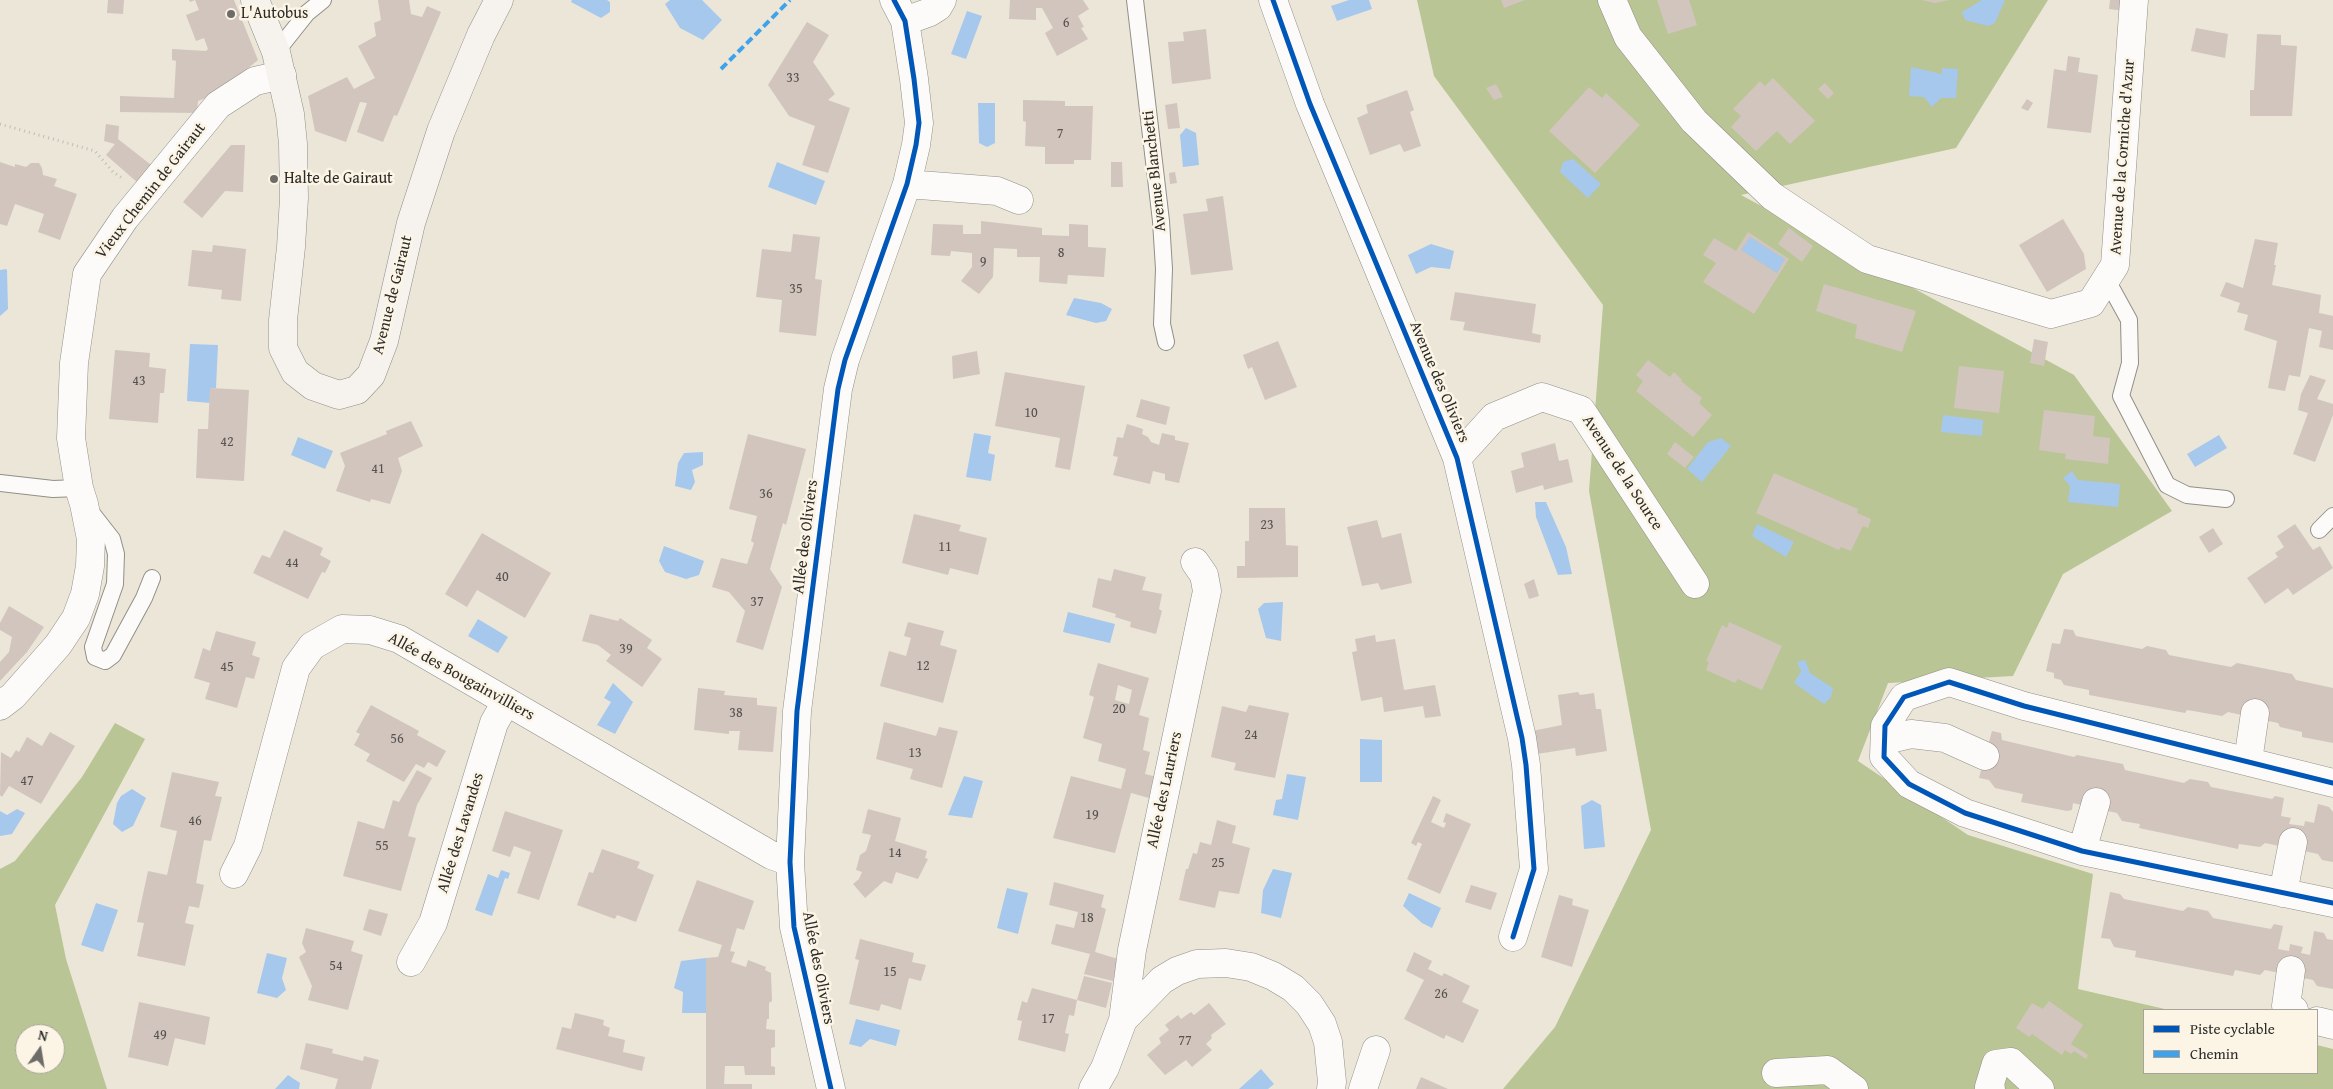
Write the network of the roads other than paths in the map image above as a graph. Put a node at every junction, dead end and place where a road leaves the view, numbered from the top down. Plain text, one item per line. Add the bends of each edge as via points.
1 (255, 0) edge
2 (323, 0) edge
3 (499, 0) edge
4 (942, 0) edge
5 (1135, 0) edge
6 (1273, 0) edge
7 (1612, 0) edge
8 (2134, 0) edge
9 (899, 11) edge
10 (279, 64) junction
11 (907, 184) junction
12 (1019, 200) dead end
13 (2107, 280) junction
14 (1166, 342) dead end
15 (1457, 458) junction
16 (0, 484) edge
17 (81, 496) junction
18 (2226, 500) dead end
19 (2333, 516) edge
20 (2319, 530) dead end
21 (1195, 562) dead end
22 (152, 578) dead end
23 (1695, 584) dead end
24 (506, 702) junction
25 (0, 706) edge
26 (2255, 713) dead end
27 (1884, 740) junction
28 (1985, 756) dead end
29 (2248, 761) junction
30 (2333, 783) edge
31 (2096, 802) dead end
32 (2293, 842) dead end
33 (2082, 851) junction
34 (790, 862) junction
35 (234, 874) dead end
36 (2283, 893) junction
37 (2333, 903) edge
38 (1513, 937) dead end
39 (411, 962) dead end
40 (2291, 970) dead end
41 (2292, 1009) edge
42 (1123, 1020) junction
43 (2318, 1021) edge
44 (2333, 1025) edge
45 (1376, 1050) dead end
46 (1776, 1073) dead end
47 (831, 1089) edge
48 (1093, 1089) edge
49 (1331, 1089) edge
50 (1363, 1089) edge
51 (1854, 1089) edge
52 (1991, 1089) edge
53 (2040, 1089) edge

1 - 10 street, Avenue de Gairaut
2 - 10 lane via 307,13
3 - 10 street, Avenue de Gairaut via 441,131 411,223 384,341 372,374 357,390 339,395 313,386 295,372 283,348 291,247 294,144
4 - 9 street via 930,12
5 - 14 lane, Avenue Blanchetti via 1161,220 1164,270 1162,324
6 - 15 street, Avenue des Oliviers via 1310,104
7 - 13 street, Avenue de la Corniche d'Azur via 1628,37 1694,121 1772,196 1867,259 2051,314 2091,303
8 - 13 street, Avenue de la Corniche d'Azur via 2120,226 2115,265
9 - 11 street, Allée des Oliviers via 919,123
10 - 17 street, Vieux Chemin de Gairaut via 218,105 125,218 87,274 74,363 71,438
11 - 12 street via 997,191
11 - 34 street, Allée des Oliviers via 845,360 838,389 798,711
13 - 18 lane via 2129,320 2130,364 2121,396 2167,485 2187,495
15 - 23 street, Avenue de la Source via 1494,417 1542,397 1581,410
15 - 38 street, Avenue des Oliviers via 1526,765 1534,869
16 - 17 lane via 53,489
17 - 22 lane via 112,539 116,554 115,584 93,648 96,657 106,661 113,655
17 - 25 street, Vieux Chemin de Gairaut via 91,539 90,566 76,618 58,645 13,696
19 - 20 lane
21 - 42 street, Allée des Lauriers via 1204,575 1207,591 1132,950
24 - 34 street, Allée des Bougainvilliers via 771,856
24 - 35 street, Allée des Bougainvilliers via 399,639 370,630 342,629 323,639 307,651 296,668 248,846
24 - 39 street, Allée des Lavandes via 494,723 433,923
26 - 29 street
27 - 28 street via 1910,734 1945,738
27 - 29 street via 1885,726 1904,697 1949,682 2024,706
27 - 33 street via 1884,757 1909,784 1965,813
29 - 30 street
31 - 33 street
32 - 36 street
33 - 36 street
34 - 47 street, Allée des Oliviers via 794,927
36 - 37 street
40 - 41 street via 2286,1006
42 - 48 street via 1105,1068
42 - 49 street via 1162,980 1177,971 1206,963 1226,962 1251,967 1286,984 1309,1004 1322,1024 1328,1042
43 - 44 street
45 - 50 street
46 - 51 street via 1828,1070
52 - 53 street via 1996,1064 2011,1062

